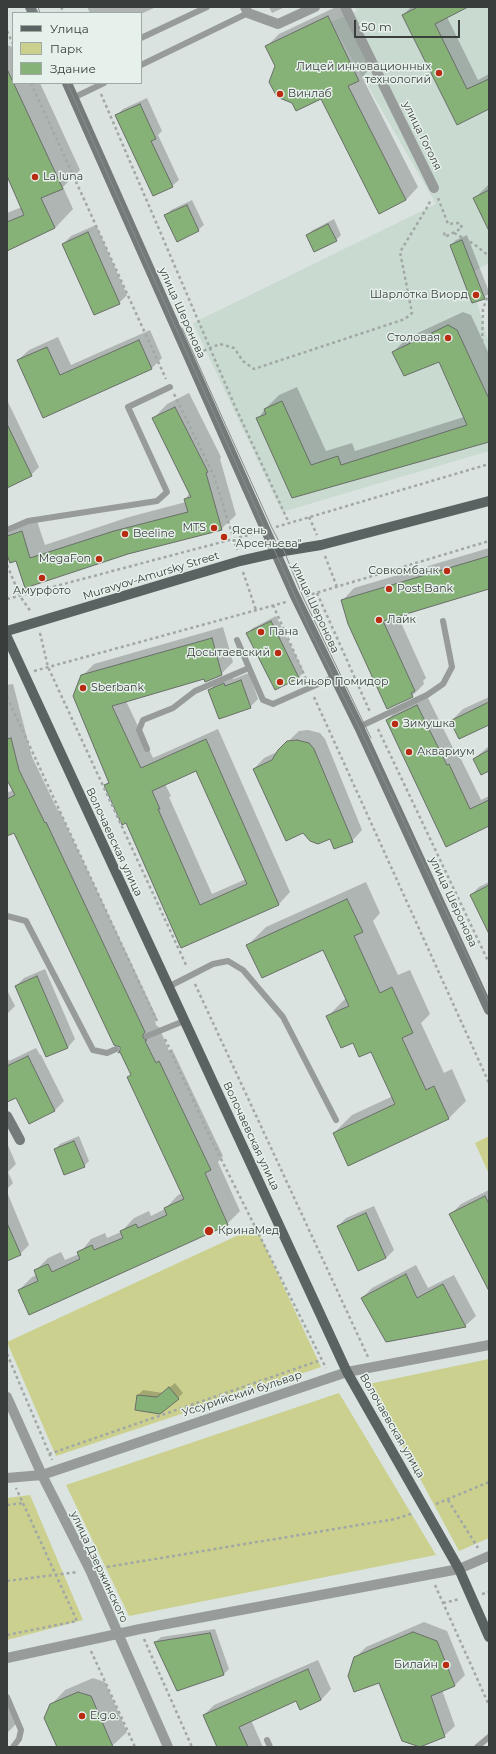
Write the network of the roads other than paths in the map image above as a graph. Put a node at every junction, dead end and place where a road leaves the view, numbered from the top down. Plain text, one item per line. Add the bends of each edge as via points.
1 (207, 7) edge
2 (315, 7) edge
3 (345, 7) edge
4 (247, 10) edge
5 (142, 38) edge
6 (142, 64) edge
7 (66, 84) edge
8 (102, 84) edge
9 (73, 98) junction
10 (434, 188) road end
11 (170, 387) road end
12 (489, 501) edge
13 (7, 530) edge
14 (276, 553) junction
15 (444, 621) dead end
16 (7, 631) edge
17 (7, 637) edge
18 (236, 640) dead end
19 (249, 668) junction
20 (334, 676) junction
21 (359, 727) junction
22 (147, 749) dead end
23 (7, 916) edge
24 (168, 987) junction
25 (489, 1010) edge
26 (184, 1021) junction
27 (147, 1036) dead end
28 (116, 1049) dead end
29 (7, 1116) edge
30 (336, 1120) dead end
31 (20, 1140) dead end
32 (489, 1345) edge
33 (347, 1372) junction
34 (7, 1397) edge
35 (42, 1475) junction
36 (7, 1478) edge
37 (487, 1557) edge
38 (459, 1569) junction
39 (118, 1634) junction
40 (489, 1637) edge
41 (7, 1658) edge
42 (7, 1697) edge
43 (489, 1737) edge
44 (267, 1740) dead end
45 (13, 1747) edge
46 (168, 1747) edge
47 (270, 1747) edge
48 (477, 1747) edge

1 - 5 lane
2 - 4 street via 278,24
3 - 10 street, улица Гоголя
4 - 6 lane
7 - 9 main road, улица Шеронова
8 - 9 lane
9 - 14 main road, улица Шеронова
11 - 13 lane via 128,407 167,492 157,501 28,521
12 - 14 main road, Muravyov-Amursky Street via 322,545
14 - 16 main road, Muravyov-Amursky Street via 240,561
14 - 20 main road, улица Шеронова
15 - 21 lane via 452,667 443,684 427,695
17 - 24 main road, Волочаевская улица
18 - 19 lane
19 - 20 lane via 263,700 273,704
19 - 22 lane via 194,691 173,708 143,720 139,730
20 - 21 main road, улица Шеронова
21 - 25 main road, улица Шеронова
23 - 28 lane via 26,921 93,1050 107,1053
24 - 26 main road, Волочаевская улица
24 - 30 lane via 213,964 228,960 242,970 283,1017
26 - 27 lane
26 - 33 main road, Волочаевская улица
29 - 31 main road
32 - 33 street, Уссурийский бульвар
33 - 35 street, Уссурийский бульвар
33 - 38 main road, Волочаевская улица
34 - 35 street, улица Дзержинского
35 - 36 street, Уссурийский бульвар
35 - 39 street, улица Дзержинского via 90,1570
37 - 38 street
38 - 39 street
38 - 40 main road, Волочаевская улица
39 - 41 street
39 - 46 street, улица Дзержинского
42 - 45 lane via 21,1730 19,1739
43 - 48 lane
44 - 47 lane

